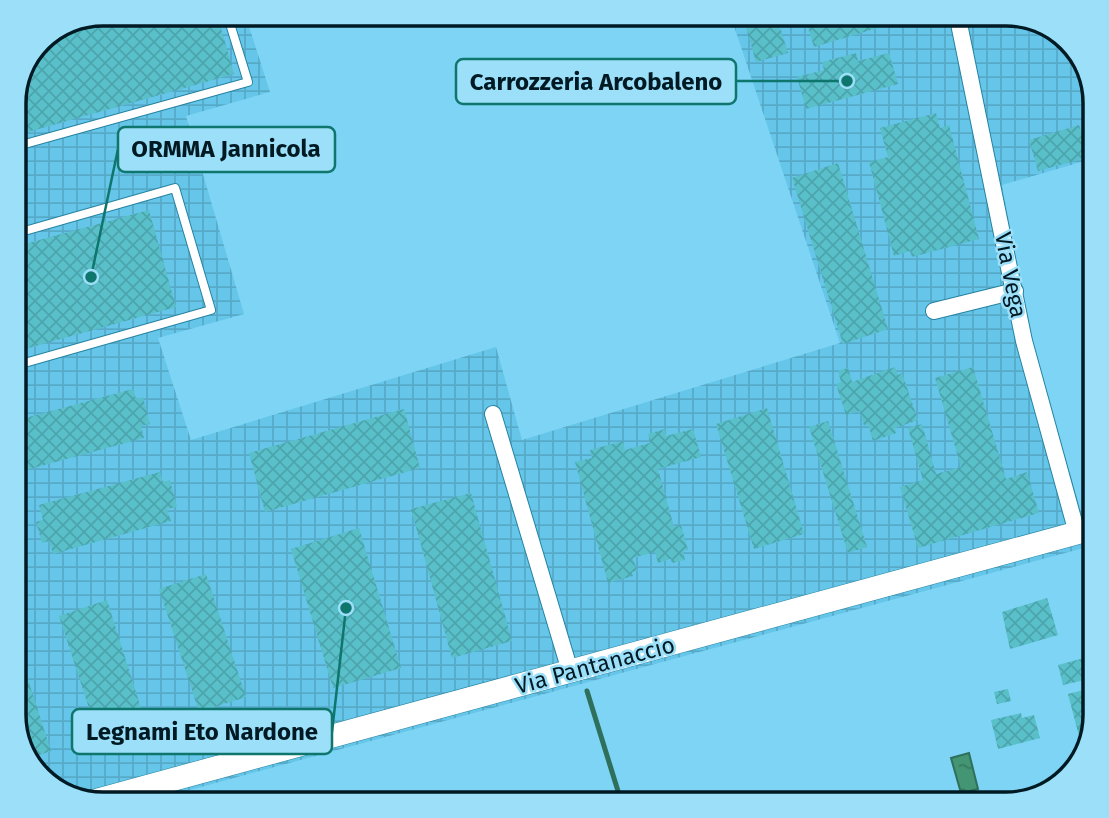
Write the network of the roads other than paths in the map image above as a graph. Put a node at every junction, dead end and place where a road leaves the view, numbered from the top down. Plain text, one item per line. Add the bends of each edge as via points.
1 (231, 26) edge
2 (960, 26) edge
3 (26, 144) edge
4 (26, 231) edge
5 (1015, 291) junction
6 (934, 311) dead end
7 (26, 363) edge
8 (493, 414) dead end
9 (1083, 510) edge
10 (1083, 532) edge
11 (570, 671) junction
12 (127, 792) edge

1 - 3 lane via 247,82
2 - 5 street, Via Vega
4 - 7 lane via 175,188 211,310
5 - 6 street
5 - 9 street, Via Vega via 1024,341
8 - 11 street
10 - 11 street, Via Pantanaccio
11 - 12 street, Via Pantanaccio

